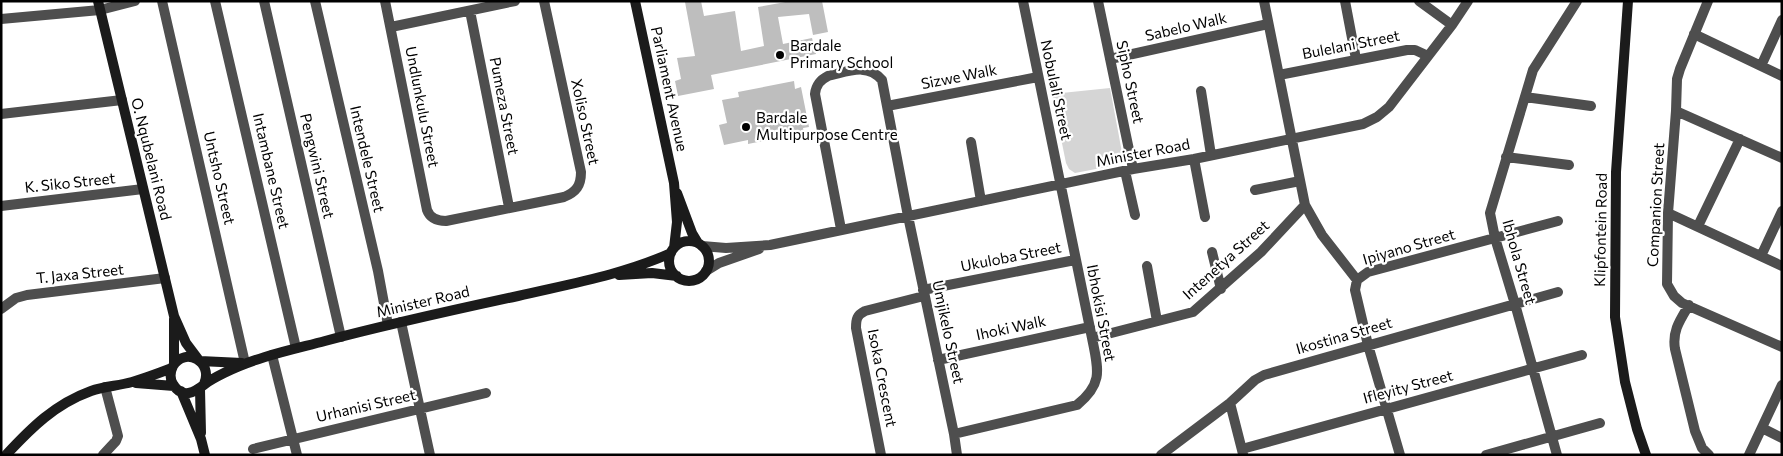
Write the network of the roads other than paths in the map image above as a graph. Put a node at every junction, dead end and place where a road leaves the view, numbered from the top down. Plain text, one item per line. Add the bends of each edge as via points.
1 (135, 1) edge
2 (162, 1) edge
3 (215, 1) edge
4 (264, 1) edge
5 (315, 1) edge
6 (385, 1) edge
7 (515, 1) edge
8 (544, 1) edge
9 (635, 1) edge
10 (1023, 1) edge
11 (1098, 1) edge
12 (1264, 1) edge
13 (1345, 1) edge
14 (1419, 1) edge
15 (1468, 1) edge
16 (1577, 1) edge
17 (1628, 1) edge
18 (1708, 1) edge
19 (99, 5) edge
20 (470, 11) junction
21 (1, 19) edge
22 (1782, 20) edge
23 (1268, 24) junction
24 (1452, 25) junction
25 (391, 27) junction
26 (1694, 34) junction
27 (1428, 56) junction
28 (1110, 59) junction
29 (1356, 59) junction
30 (1761, 66) junction
31 (1279, 75) junction
32 (1782, 76) edge
33 (1038, 77) junction
34 (1201, 91) dead end
35 (1525, 97) junction
36 (122, 100) junction
37 (887, 106) junction
38 (1591, 106) dead end
39 (1676, 111) junction
40 (1, 114) edge
41 (1291, 139) junction
42 (1740, 139) junction
43 (971, 142) dead end
44 (1211, 155) junction
45 (1506, 157) junction
46 (1782, 158) edge
47 (1194, 159) junction
48 (1569, 165) dead end
49 (1129, 170) junction
50 (1300, 181) junction
51 (674, 183) junction
52 (1060, 184) junction
53 (143, 189) junction
54 (1255, 190) dead end
55 (981, 201) junction
56 (1305, 205) junction
57 (1, 206) edge
58 (509, 207) junction
59 (1782, 212) edge
60 (1668, 213) junction
61 (1135, 215) dead end
62 (908, 216) junction
63 (431, 217) joint
64 (1205, 217) dead end
65 (1558, 221) dead end
66 (1698, 226) junction
67 (841, 230) junction
68 (1495, 238) junction
69 (700, 244) junction
70 (770, 245) junction
71 (672, 250) junction
72 (1212, 252) dead end
73 (1761, 256) junction
74 (1075, 260) junction
75 (1147, 266) dead end
76 (1782, 266) edge
77 (706, 271) junction
78 (608, 276) junction
79 (677, 276) junction
80 (165, 278) junction
81 (1357, 280) junction
82 (1221, 289) junction
83 (1558, 292) dead end
84 (924, 293) junction
85 (1515, 304) junction
86 (1689, 305) junction
87 (1, 309) edge
88 (174, 316) junction
89 (1157, 321) junction
90 (401, 322) junction
91 (388, 325) junction
92 (1090, 326) junction
93 (341, 337) junction
94 (1092, 338) junction
95 (1368, 345) junction
96 (1782, 347) edge
97 (296, 348) junction
98 (272, 354) junction
99 (1582, 355) dead end
100 (199, 360) junction
101 (938, 360) junction
102 (245, 362) junction
103 (173, 366) junction
104 (1533, 369) junction
105 (130, 382) junction
106 (1782, 385) edge
107 (105, 387) junction
108 (202, 387) junction
109 (177, 389) junction
110 (486, 393) dead end
111 (1230, 403) junction
112 (1387, 408) junction
113 (419, 409) junction
114 (1600, 423) dead end
115 (1762, 428) junction
116 (954, 434) junction
117 (1552, 438) junction
118 (1782, 438) edge
119 (201, 439) junction
120 (294, 439) junction
121 (253, 449) dead end
122 (1243, 452) edge
123 (6, 455) edge
124 (104, 455) edge
125 (205, 455) edge
126 (297, 455) edge
127 (430, 455) edge
128 (881, 455) edge
129 (957, 455) edge
130 (1162, 455) edge
131 (1400, 455) edge
132 (1486, 455) edge
133 (1557, 455) edge
134 (1646, 455) edge
135 (1709, 455) edge
136 (1749, 455) edge

1 - 19 street
2 - 102 street, Untsho Street
3 - 97 street, Intambane Street
4 - 93 street, Pengwini Street
5 - 91 street, Intendele Street
6 - 25 street, Undlunkulu Street
7 - 20 street
8 - 58 street, Xoliso Street via 581,180 578,188 564,197
9 - 51 street, Parliament Avenue
10 - 33 street, Nobulali Street
11 - 28 street, Sipho Street
12 - 23 street
13 - 29 street
14 - 24 street
15 - 24 street, Minister Road
16 - 35 street, Ibhola Street via 1536,63
17 - 134 street, Klipfontein Road via 1616,172 1615,316 1625,382
18 - 26 street, Companion Street
19 - 21 street
19 - 36 street, O. Nqubelani Road
20 - 25 street
20 - 58 street, Pumeza Street
22 - 30 street
23 - 28 street, Sabelo Walk
23 - 31 street
24 - 27 street, Minister Road
25 - 63 street, Undlunkulu Street via 426,210
26 - 30 street
26 - 39 street, Companion Street via 1678,74
27 - 29 street, Bulelani Street via 1411,50
27 - 41 street, Minister Road via 1377,117 1363,124
28 - 49 street, Sipho Street
29 - 31 street, Bulelani Street
30 - 32 street
31 - 41 street
33 - 37 street, Sizwe Walk
33 - 52 street, Nobulali Street
34 - 44 street
35 - 38 street
35 - 45 street, Ibhola Street
36 - 40 street
36 - 53 street, O. Nqubelani Road
37 - 62 street, Umjikelo Street
37 - 67 street, Umjikelo Street via 882,80 870,70 828,76 816,88
39 - 42 street
39 - 60 street, Companion Street
41 - 44 street, Minister Road
41 - 50 street
42 - 46 street
42 - 66 street
43 - 55 street
44 - 47 street, Minister Road
45 - 48 street
45 - 68 street, Ibhola Street via 1491,210
47 - 49 street, Minister Road
47 - 64 street
49 - 52 street, Minister Road
49 - 61 street, Sipho Street
50 - 54 street
50 - 56 street
51 - 69 street, Parliament Avenue via 692,233
51 - 71 street, Parliament Avenue via 677,222
52 - 55 street, Minister Road
52 - 74 street, Ibhokisi Street
53 - 57 street, K. Siko Street
53 - 80 street, O. Nqubelani Road
55 - 62 street, Minister Road
56 - 81 street via 1322,235
56 - 82 street, Intenetya Street
58 - 63 street, Xoliso Street via 446,221
59 - 73 street
60 - 66 street
60 - 86 street, Companion Street via 1667,284 1674,296
62 - 67 street, Minister Road
62 - 84 street, Umjikelo Street
65 - 68 street, Ipiyano Street
66 - 73 street
67 - 70 street, Minister Road
68 - 81 street, Ipiyano Street via 1368,272
68 - 85 street, Ibhola Street
69 - 70 street, Minister Road via 726,248
69 - 71 street via 685,241
69 - 77 street via 709,258
70 - 77 street, Minister Road via 719,263
71 - 78 street, Minister Road
71 - 79 street via 670,266
72 - 82 street
73 - 76 street
74 - 84 street, Ukuloba Street
74 - 92 street, Ibhokisi Street
75 - 89 street
77 - 79 street via 700,278 690,280
78 - 79 street, Minister Road via 652,273
78 - 90 street, Minister Road
80 - 87 street, T. Jaxa Street via 27,295 16,298
80 - 88 street, O. Nqubelani Road
81 - 95 street, Ipiyano Street via 1355,290
82 - 89 street, Intenetya Street via 1193,312
83 - 85 street, Ikostina Street
84 - 101 street, Umjikelo Street
84 - 128 street, Isoka Crescent via 865,310 856,319
85 - 95 street, Ikostina Street
85 - 104 street, Ibhola Street
86 - 96 street, Companion Street
86 - 135 street via 1676,328 1674,342 1695,431 1702,448
88 - 100 street, O. Nqubelani Road via 186,343
88 - 103 street, O. Nqubelani Road
89 - 94 street, Intenetya Street
90 - 91 street, Minister Road
90 - 113 street
91 - 93 street, Minister Road
92 - 94 street, Ibhokisi Street
92 - 101 street, Ihoki Walk
93 - 97 street, Minister Road
94 - 116 street, Ibhokisi Street via 1098,375 1088,397 1077,406
95 - 111 street, Ikostina Street via 1264,375
95 - 112 street, Ipiyano Street
97 - 98 street, Minister Road
98 - 102 street, Minister Road
98 - 120 street
99 - 104 street, Ifleyity Street
100 - 102 street, Minister Road
100 - 103 street via 187,357
100 - 108 street via 207,374
101 - 116 street, Umjikelo Street
102 - 108 street, Minister Road
103 - 105 street
103 - 109 street via 171,377
104 - 112 street, Ifleyity Street
104 - 117 street, Ibhola Street
105 - 107 street
105 - 109 street
106 - 115 street
107 - 123 street via 54,409
107 - 124 street via 118,436
108 - 109 street via 191,393
108 - 119 street
109 - 119 street
110 - 113 street, Urhanisi Street
111 - 122 street
111 - 130 street, Ikostina Street
112 - 122 street, Ifleyity Street
112 - 131 street, Ipiyano Street
113 - 120 street, Urhanisi Street
113 - 127 street
114 - 117 street
115 - 118 street
115 - 136 street
116 - 129 street, Umjikelo Street
117 - 132 street
117 - 133 street, Ibhola Street
119 - 125 street
120 - 121 street, Urhanisi Street
120 - 126 street

